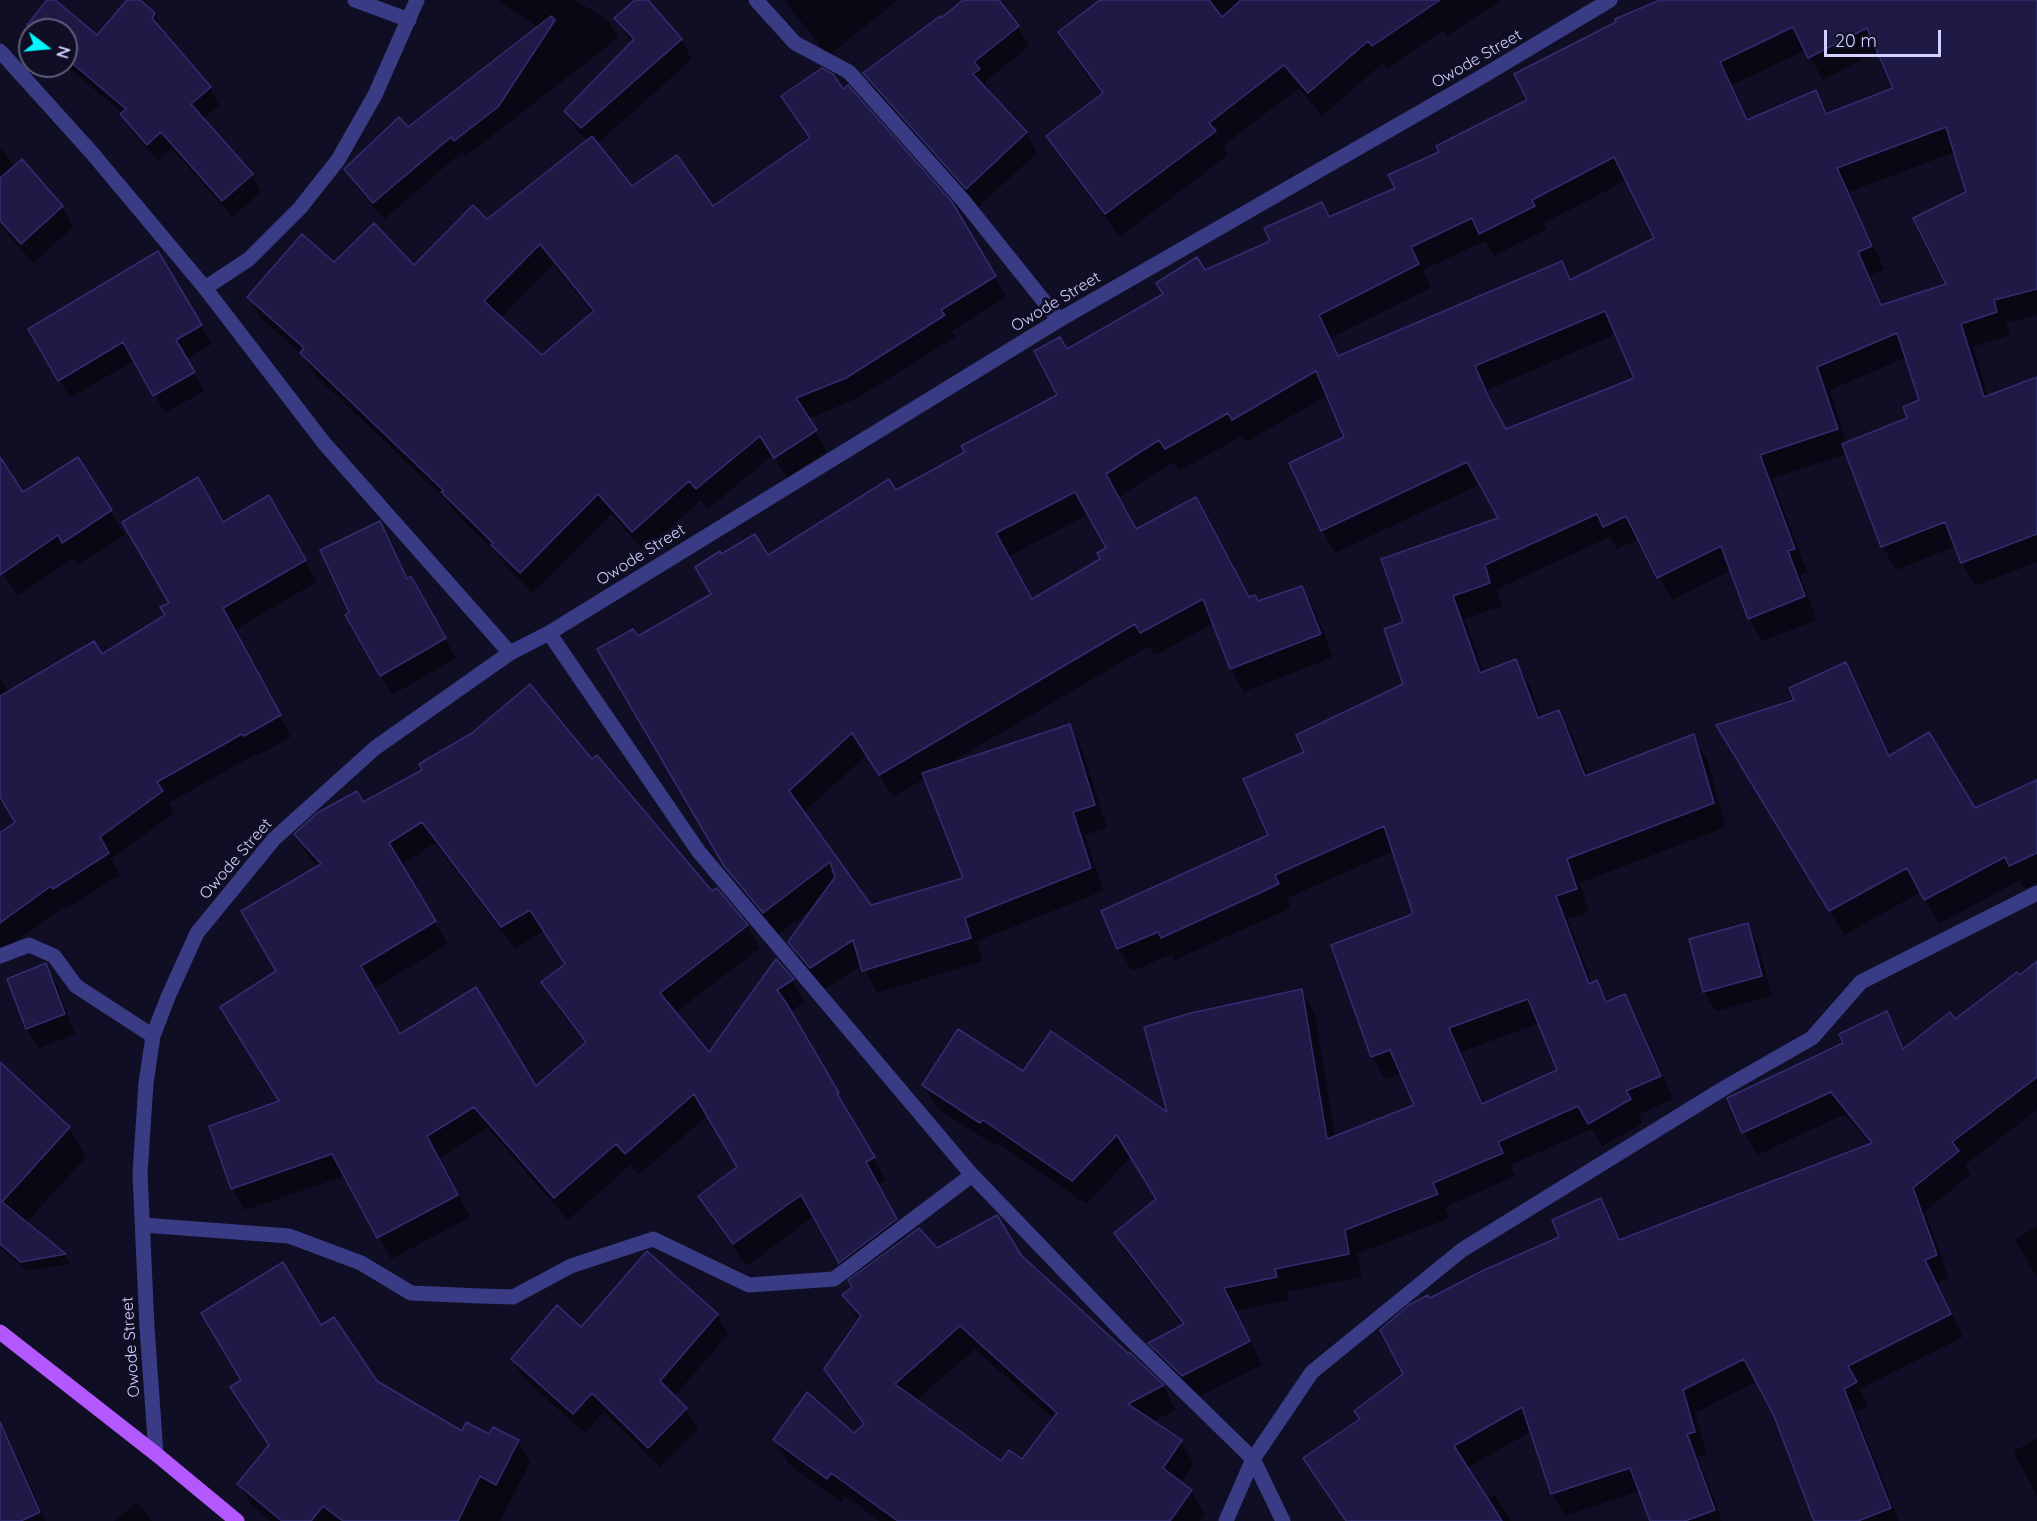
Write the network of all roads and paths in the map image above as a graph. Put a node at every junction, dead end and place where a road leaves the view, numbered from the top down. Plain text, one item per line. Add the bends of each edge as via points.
1 (355, 0) edge
2 (417, 0) edge
3 (756, 0) edge
4 (1610, 0) edge
5 (410, 20) junction
6 (0, 51) edge
7 (205, 288) junction
8 (1059, 320) junction
9 (549, 633) junction
10 (510, 654) junction
11 (2037, 893) edge
12 (0, 956) edge
13 (153, 1036) junction
14 (972, 1175) junction
15 (142, 1225) junction
16 (0, 1332) edge
17 (156, 1454) junction
18 (1253, 1459) junction
19 (237, 1521) edge
20 (1226, 1521) edge
21 (1283, 1521) edge

1 - 5 street
2 - 5 street
3 - 8 street via 795,43 849,72 962,199
4 - 8 street, Owode Street
5 - 7 street via 375,95 338,160 300,207 249,259
6 - 7 street
7 - 10 street via 324,443
8 - 9 street, Owode Street
9 - 10 street, Owode Street
9 - 14 street via 699,852
10 - 13 street, Owode Street via 375,748 274,839 197,933
11 - 18 street via 1861,982 1812,1038 1462,1250 1312,1372
12 - 13 street via 29,945 54,956 76,986
13 - 15 street, Owode Street via 140,1174
14 - 15 street via 834,1279 749,1285 653,1239 571,1266 513,1297 411,1293 361,1263 289,1236
14 - 18 street via 1126,1335
15 - 17 street, Owode Street
16 - 17 main road
17 - 19 main road
18 - 20 street
18 - 21 street

